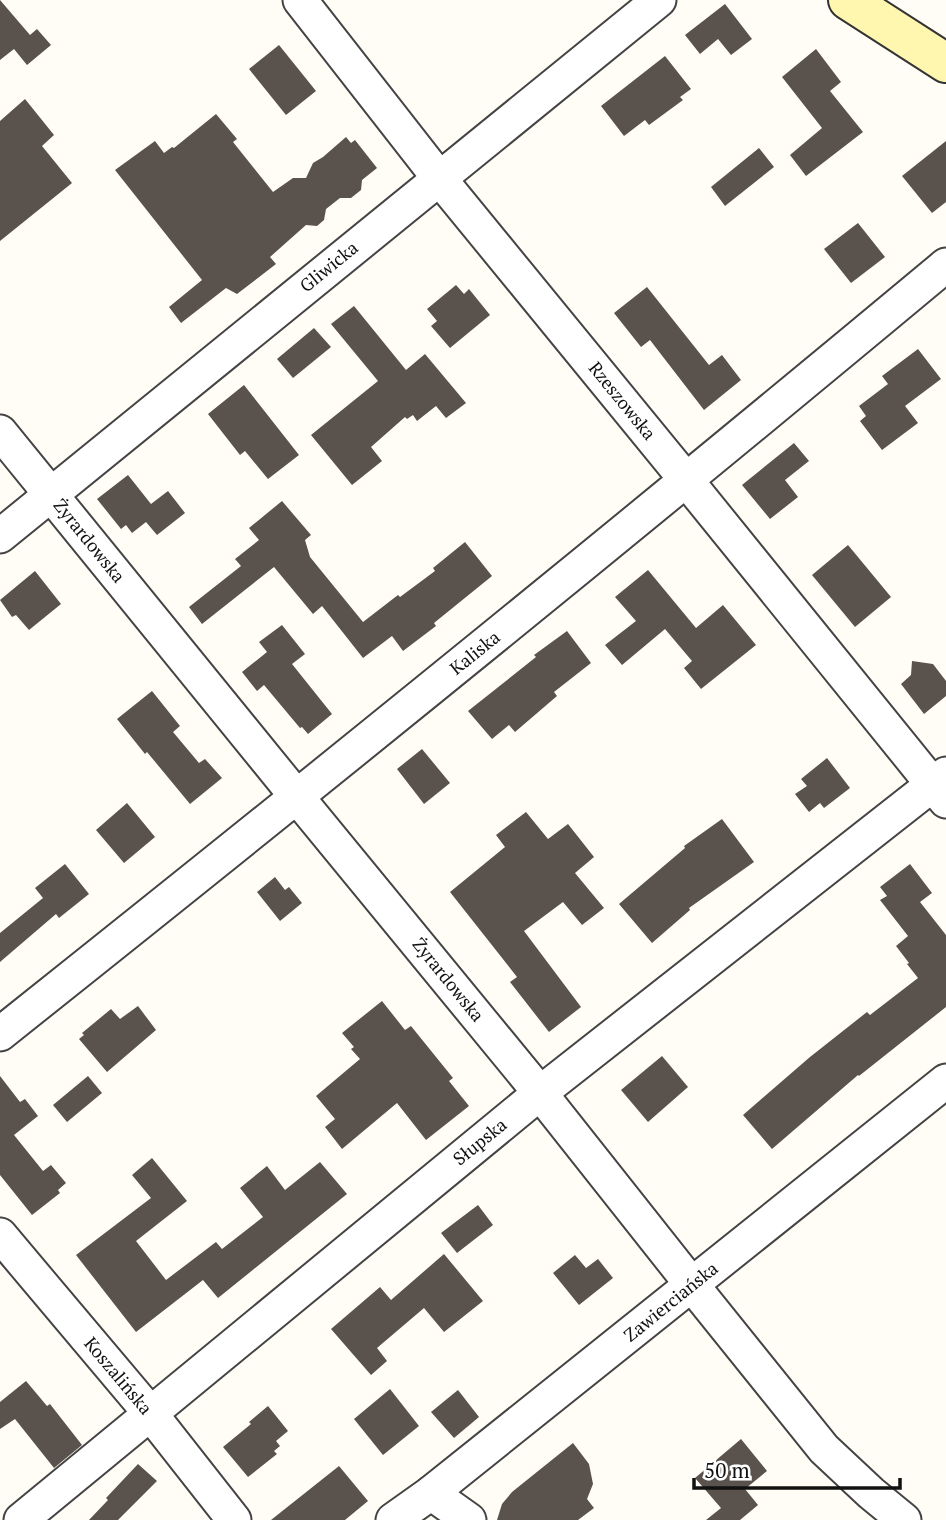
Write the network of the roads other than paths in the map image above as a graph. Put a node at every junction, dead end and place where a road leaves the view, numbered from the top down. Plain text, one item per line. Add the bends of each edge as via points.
1 (300, 0) edge
2 (659, 0) edge
3 (848, 0) edge
4 (946, 63) edge
5 (439, 178) junction
6 (946, 265) edge
7 (0, 432) edge
8 (687, 481) junction
9 (51, 494) junction
10 (0, 536) edge
11 (942, 787) edge
12 (297, 797) junction
13 (0, 1034) edge
14 (946, 1081) edge
15 (540, 1093) junction
16 (0, 1235) edge
17 (692, 1285) junction
18 (150, 1413) junction
19 (431, 1493) junction
20 (21, 1520) edge
21 (234, 1520) edge
22 (393, 1520) edge
23 (469, 1520) edge
24 (904, 1520) edge

1 - 5 street, Rzeszowska
2 - 5 street, Gliwicka
3 - 4 street
5 - 8 street, Rzeszowska
5 - 9 street, Gliwicka
6 - 8 street, Kaliska
7 - 9 street, Żyrardowska
8 - 11 street, Rzeszowska
8 - 12 street, Kaliska
9 - 10 street, Gliwicka
9 - 12 street, Żyrardowska
11 - 15 street, Słupska
12 - 13 street, Kaliska
12 - 15 street, Żyrardowska
14 - 17 street, Zawierciańska
15 - 17 street, Żyrardowska
15 - 18 street, Słupska
16 - 18 street, Koszalińska
17 - 19 street, Zawierciańska
17 - 24 street, Żyrardowska via 824,1449
18 - 20 street, Słupska
18 - 21 street, Koszalińska
19 - 22 street, Zawierciańska
19 - 23 street

